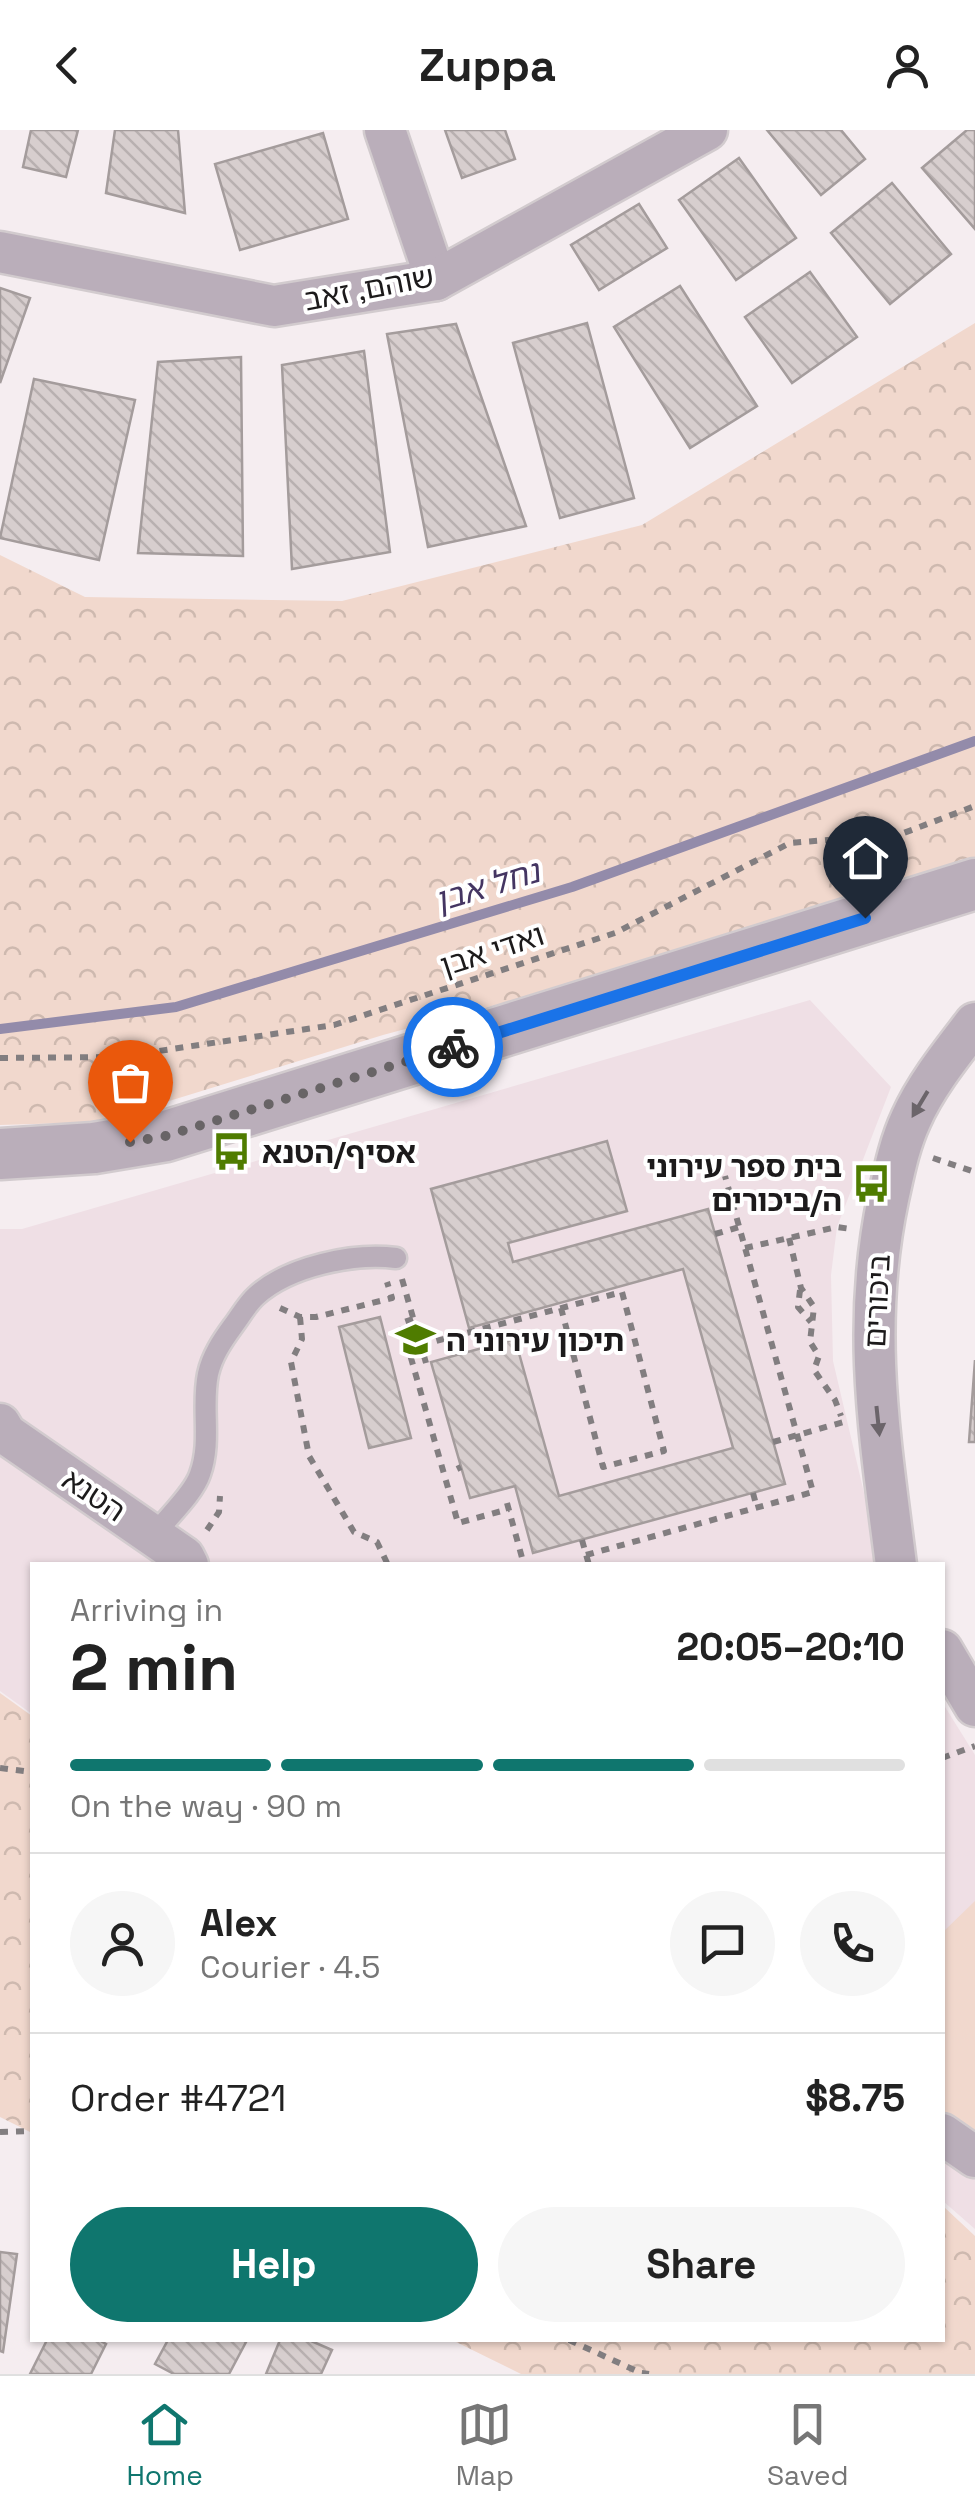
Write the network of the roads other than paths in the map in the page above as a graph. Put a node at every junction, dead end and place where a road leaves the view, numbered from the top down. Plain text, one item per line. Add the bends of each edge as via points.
1 (385, 130) edge
2 (707, 130) edge
3 (0, 252) edge
4 (436, 280) junction
5 (975, 884) edge
6 (967, 1040) edge
7 (0, 1154) edge
8 (396, 1258) dead end
9 (0, 1424) edge
10 (154, 1535) junction
11 (187, 1562) edge
12 (896, 1562) edge
13 (945, 1655) edge
14 (975, 1706) edge
15 (945, 2136) edge
16 (975, 2157) edge

1 - 4 street
2 - 4 street, שוהם, זאב
3 - 4 street, שוהם, זאב via 274,306
5 - 7 street via 166,1136
6 -> 12 street, ביכורים via 913,1114 881,1233 873,1353
8 - 10 lane via 325,1263 256,1296 208,1370 199,1479
9 - 10 street, הטנא
10 - 11 street, הטנא
13 - 14 street
15 - 16 street

